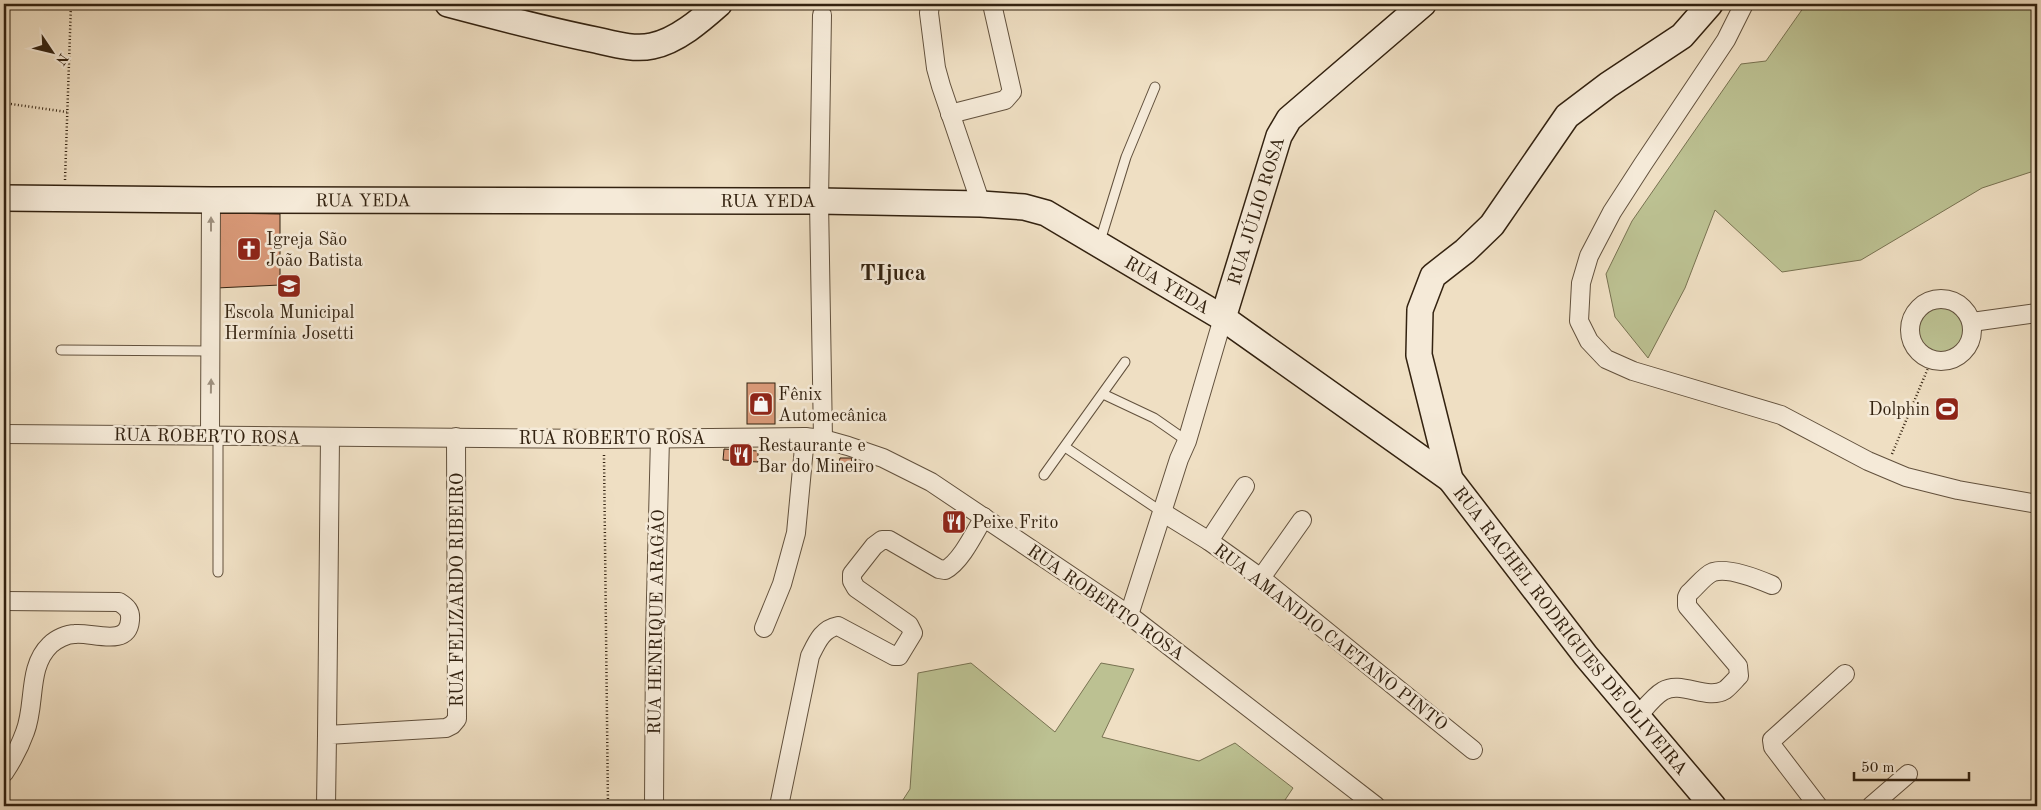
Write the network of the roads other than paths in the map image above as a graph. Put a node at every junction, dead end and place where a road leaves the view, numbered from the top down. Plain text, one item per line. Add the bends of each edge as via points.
1 (448, 4) edge
2 (720, 4) edge
3 (930, 4) edge
4 (992, 4) edge
5 (1424, 4) edge
6 (1710, 4) edge
7 (1744, 4) edge
8 (822, 15) dead end
9 (1155, 87) dead end
10 (950, 114) junction
11 (4, 198) edge
12 (211, 200) junction
13 (819, 201) junction
14 (981, 204) junction
15 (1099, 244) junction
16 (2037, 313) edge
17 (1223, 318) junction
18 (1972, 322) junction
19 (61, 350) dead end
20 (212, 351) junction
21 (1125, 362) dead end
22 (1103, 394) junction
23 (4, 434) edge
24 (214, 435) junction
25 (330, 437) junction
26 (805, 437) junction
27 (456, 438) junction
28 (660, 438) junction
29 (823, 439) junction
30 (1187, 441) junction
31 (1065, 447) junction
32 (1044, 475) dead end
33 (1450, 479) junction
34 (1245, 486) dead end
35 (2037, 504) edge
36 (1162, 512) junction
37 (984, 517) junction
38 (1302, 520) dead end
39 (1209, 541) junction
40 (218, 572) dead end
41 (1261, 578) junction
42 (1772, 585) dead end
43 (4, 601) edge
44 (1129, 614) junction
45 (764, 628) dead end
46 (1845, 674) dead end
47 (1638, 716) junction
48 (327, 735) junction
49 (1473, 750) dead end
50 (5, 769) edge
51 (1908, 774) dead end
52 (326, 806) edge
53 (654, 806) edge
54 (780, 806) edge
55 (1376, 806) edge
56 (1713, 806) edge
57 (1818, 806) edge
58 (1871, 806) edge

1 - 2 street via 558,33 630,47 652,46 670,40
3 - 10 street via 936,68
4 - 10 street via 1012,92 1006,100
5 - 17 street, RUA JÚLIO ROSA via 1289,119 1279,136
6 - 33 street, RUA RACHEL RODRIGUES DE OLIVEIRA via 1682,36 1567,116 1492,225 1433,276 1420,310 1419,355
7 - 35 street via 1726,40 1612,212 1589,256 1581,283 1579,321 1590,341 1606,359 1633,371 1781,415 1886,469 1934,485
8 - 13 street
9 - 15 lane via 1126,157
10 - 14 street
11 - 12 street, RUA YEDA
12 - 13 street, RUA YEDA
20 -> 12 street
13 - 14 street, RUA YEDA
13 - 29 street
14 - 15 street, RUA YEDA via 1024,207 1046,213
15 - 17 street, RUA YEDA
16 - 18 street
17 - 30 street, RUA JÚLIO ROSA
17 - 33 street, RUA YEDA
18 - 18 street via 1970,344 1964,352 1949,360 1931,361 1915,349 1911,339 1912,319 1917,310 1933,300 1943,299 1961,306
19 - 20 lane
24 -> 20 street
21 - 22 lane
22 - 30 lane via 1154,418
22 - 31 lane
23 - 24 street, RUA ROBERTO ROSA
24 - 25 street, RUA ROBERTO ROSA
24 - 40 lane
25 - 27 street, RUA ROBERTO ROSA
25 - 48 street
26 - 28 street, RUA ROBERTO ROSA
26 - 29 street, RUA ROBERTO ROSA
26 - 45 street via 796,533 782,584
27 - 28 street, RUA ROBERTO ROSA
27 - 48 street, RUA FELIZARDO RIBEIRO via 457,719 446,728
28 - 53 street, RUA HENRIQUE ARAGÃO
29 - 37 street, RUA ROBERTO ROSA via 883,458 932,482
30 - 36 street, RUA JÚLIO ROSA
31 - 32 lane
31 - 36 lane
33 - 47 street, RUA RACHEL RODRIGUES DE OLIVEIRA via 1586,656
34 - 39 street
36 - 39 street, RUA AMANDIO CAETANO PINTO
36 - 44 street, RUA JÚLIO ROSA
37 - 44 street, RUA ROBERTO ROSA
37 - 54 street via 957,560 945,570 889,540 882,540 852,574 856,588 910,626 913,633 899,656 838,626 830,628 819,638 810,656
38 - 41 street
39 - 41 street, RUA AMANDIO CAETANO PINTO
41 - 49 street, RUA AMANDIO CAETANO PINTO
42 - 47 street via 1718,571 1712,572 1689,593 1687,606 1738,666 1739,676 1719,692 1678,688 1664,690
43 - 50 street via 119,602 131,614 130,625 123,635 74,634 52,643 44,652 35,670 25,732
44 - 55 street, RUA ROBERTO ROSA
46 - 57 street via 1772,740 1773,747
47 - 56 street, RUA RACHEL RODRIGUES DE OLIVEIRA
48 - 52 street
51 - 58 street

